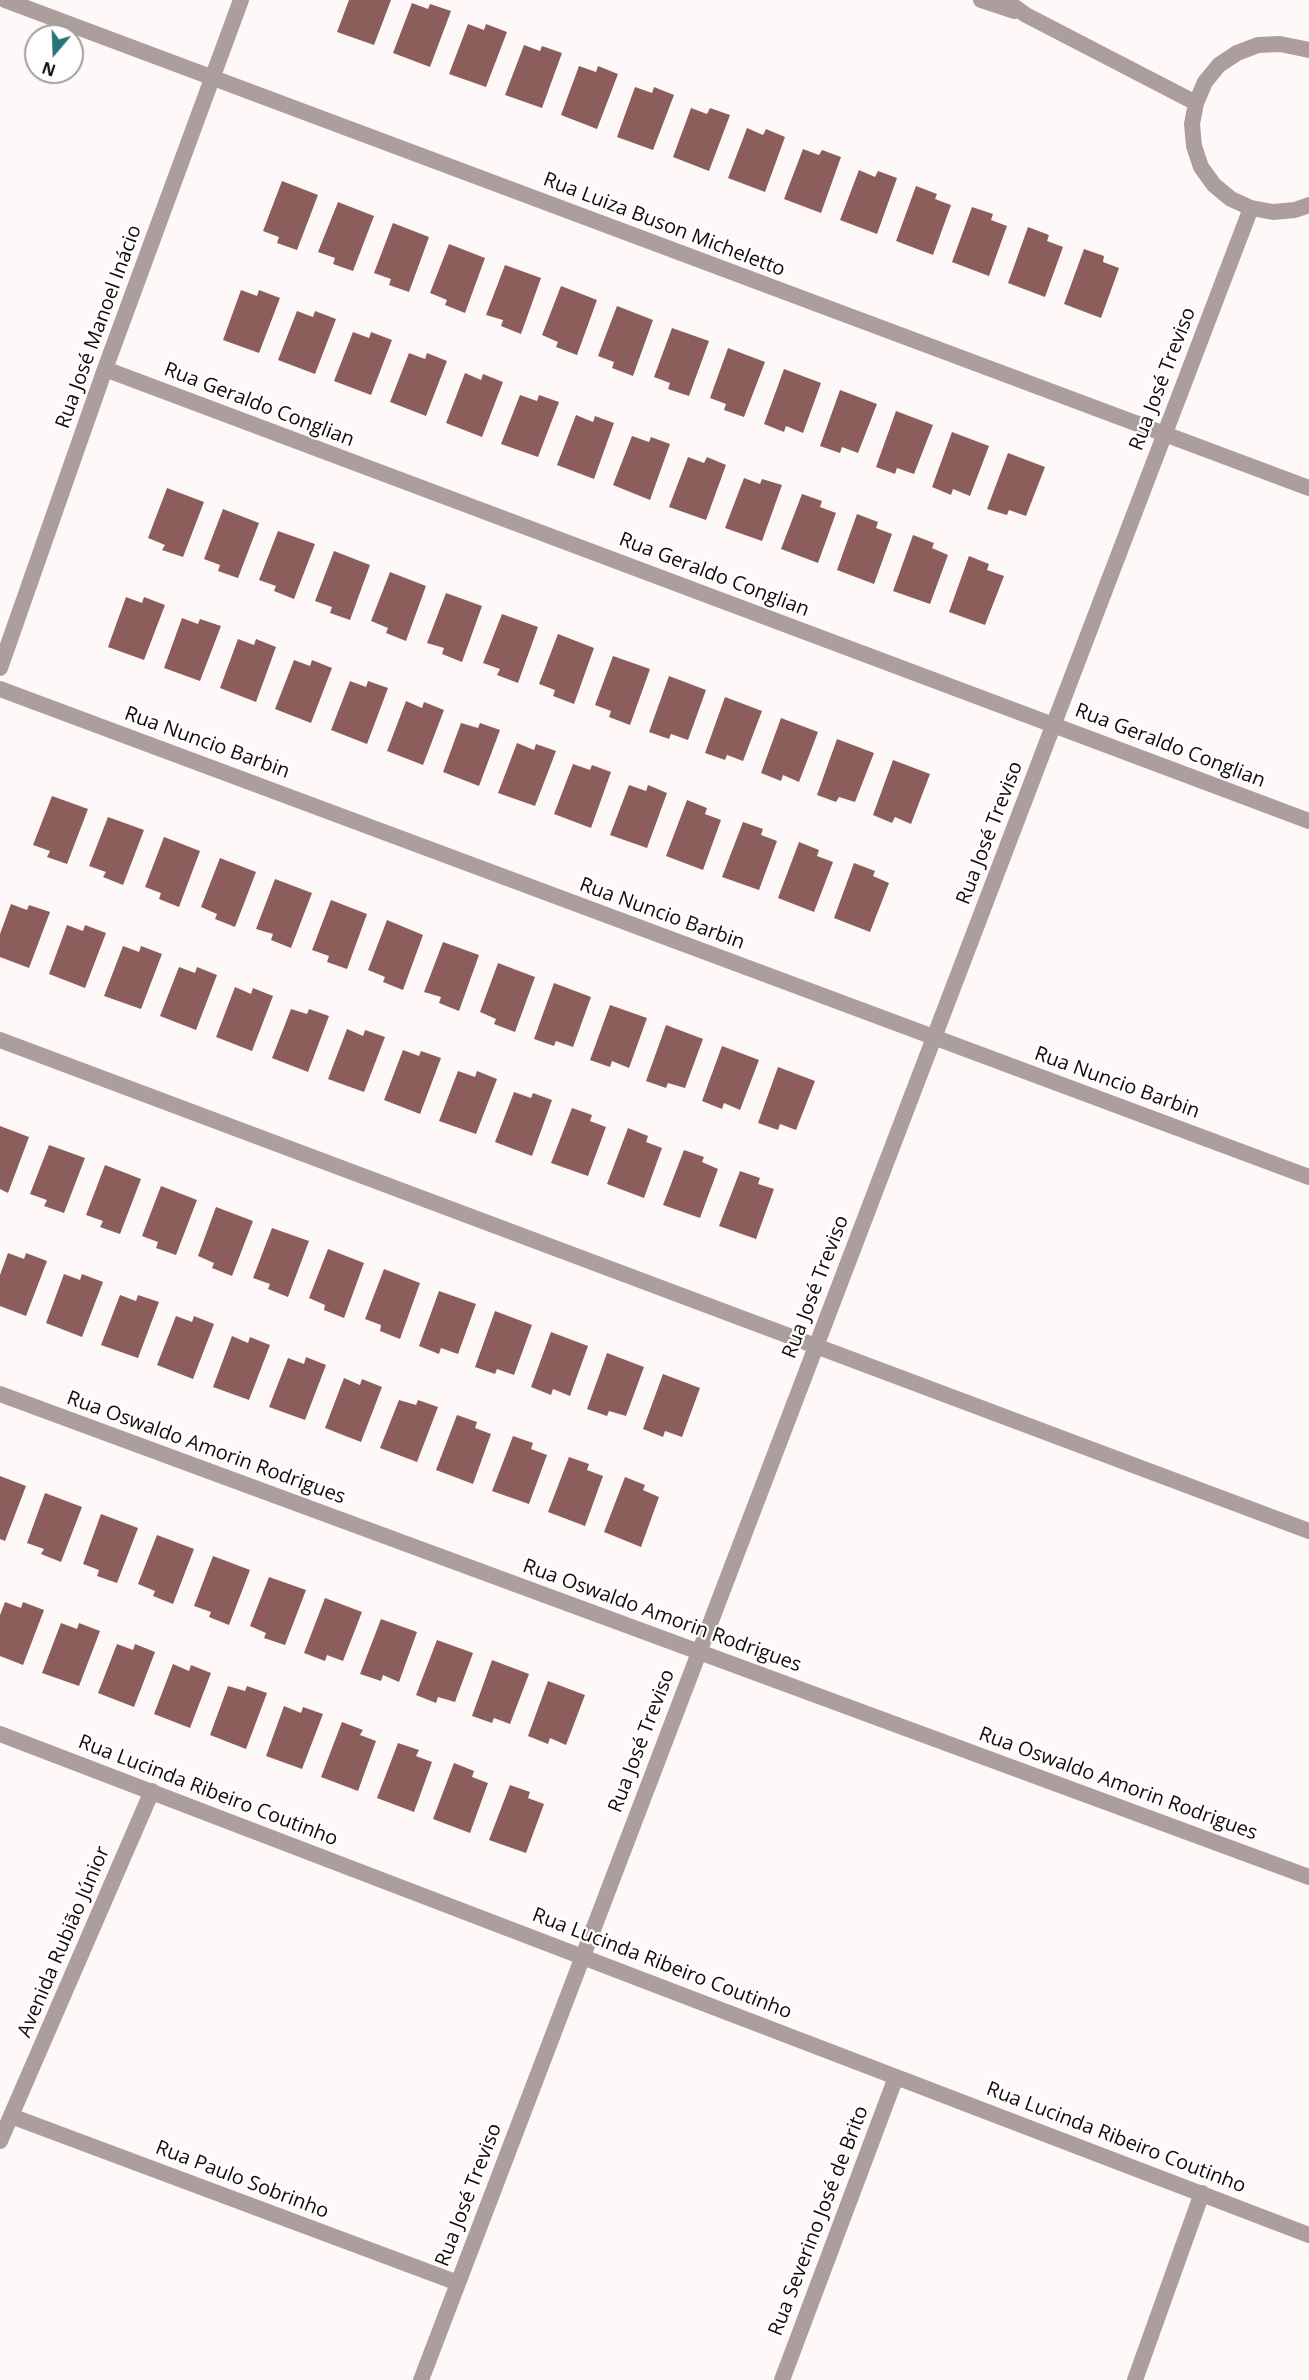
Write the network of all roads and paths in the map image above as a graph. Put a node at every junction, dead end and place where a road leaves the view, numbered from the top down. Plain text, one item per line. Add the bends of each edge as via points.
1 (6, 0) edge
2 (241, 0) edge
3 (981, 0) edge
4 (1005, 0) edge
5 (1026, 15) junction
6 (1307, 45) edge
7 (213, 78) junction
8 (1196, 103) junction
9 (1309, 205) edge
10 (1251, 208) junction
11 (105, 369) junction
12 (1165, 434) junction
13 (1309, 488) edge
14 (7, 631) edge
15 (0, 668) edge
16 (0, 689) edge
17 (1054, 725) junction
18 (1309, 821) edge
19 (934, 1037) junction
20 (0, 1040) edge
21 (1309, 1177) edge
22 (816, 1346) junction
23 (0, 1394) edge
24 (1309, 1531) edge
25 (698, 1652) junction
26 (0, 1734) edge
27 (152, 1791) junction
28 (1309, 1877) edge
29 (583, 1957) junction
30 (896, 2076) junction
31 (11, 2116) junction
32 (0, 2142) edge
33 (1202, 2193) junction
34 (1309, 2235) edge
35 (458, 2283) junction
36 (421, 2380) edge
37 (782, 2380) edge
38 (1135, 2380) edge

1 - 7 street, Rua Luiza Buson Micheletto
2 - 7 street, Rua José Manoel Inácio
3 - 5 street
4 - 5 street
5 - 8 street
6 - 8 street via 1258,45 1237,53 1204,82
7 - 11 street, Rua José Manoel Inácio
7 - 12 street, Rua Luiza Buson Micheletto
8 - 10 street via 1192,124 1201,167 1231,199
9 - 10 street via 1273,212
10 - 12 street, Rua José Treviso
11 - 14 street, Rua José Manoel Inácio
11 - 17 street, Rua Geraldo Conglian
12 - 13 street, Rua Luiza Buson Micheletto
12 - 17 street, Rua José Treviso
14 - 15 street, Rua José Manoel Inácio
16 - 19 street, Rua Nuncio Barbin
17 - 18 street, Rua Geraldo Conglian
17 - 19 street, Rua José Treviso
19 - 21 street, Rua Nuncio Barbin
19 - 22 street, Rua José Treviso
20 - 22 street
22 - 24 street
22 - 25 street, Rua José Treviso
23 - 25 street, Rua Oswaldo Amorin Rodrigues
25 - 28 street, Rua Oswaldo Amorin Rodrigues
25 - 29 street, Rua José Treviso
26 - 27 street, Rua Lucinda Ribeiro Coutinho
27 - 29 street, Rua Lucinda Ribeiro Coutinho
27 - 31 street, Avenida Rubião Júnior
29 - 30 street, Rua Lucinda Ribeiro Coutinho
29 - 35 street, Rua José Treviso
30 - 33 street, Rua Lucinda Ribeiro Coutinho
30 - 37 street, Rua Severino José de Brito
31 - 32 street, Avenida Rubião Júnior
31 - 35 street, Rua Paulo Sobrinho
33 - 34 street, Rua Lucinda Ribeiro Coutinho
33 - 38 street
35 - 36 street, Rua José Treviso

